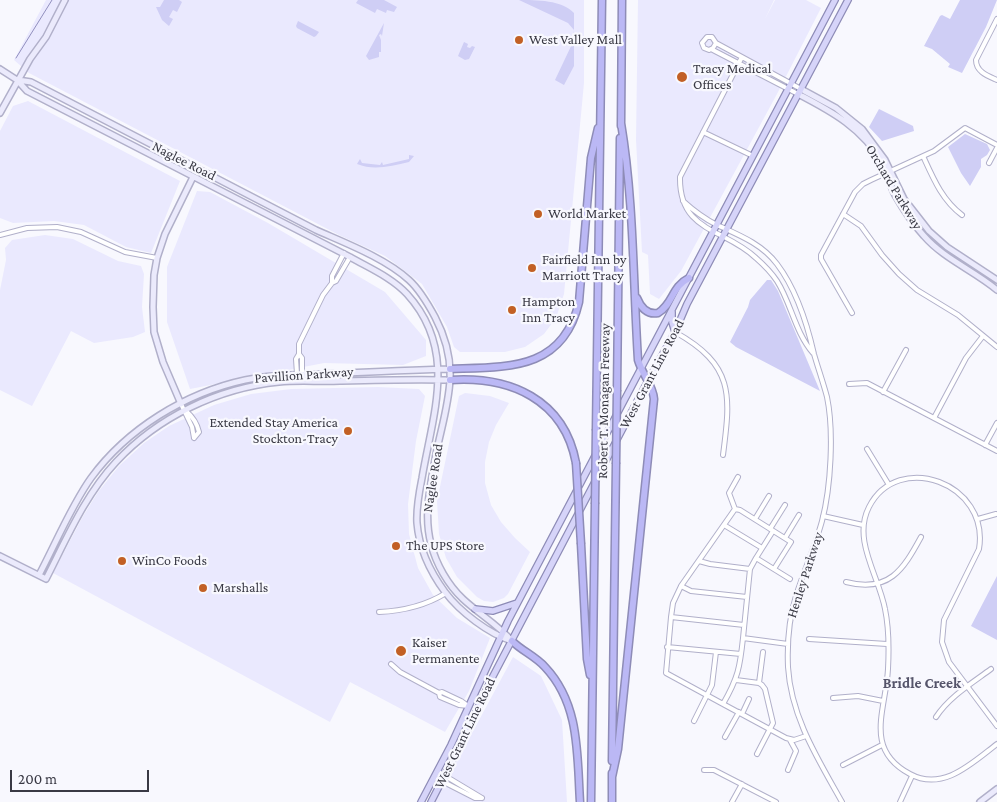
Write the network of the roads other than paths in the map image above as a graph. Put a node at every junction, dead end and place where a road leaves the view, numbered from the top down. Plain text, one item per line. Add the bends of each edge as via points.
1 (65, 0) edge
2 (602, 0) edge
3 (622, 0) edge
4 (835, 0) edge
5 (848, 0) edge
6 (997, 20) edge
7 (716, 43) junction
8 (711, 49) junction
9 (742, 58) junction
10 (739, 63) junction
11 (0, 69) edge
12 (17, 80) junction
13 (997, 80) edge
14 (790, 86) junction
15 (799, 91) junction
16 (0, 113) edge
17 (600, 119) junction
18 (621, 124) junction
19 (703, 132) junction
20 (997, 147) edge
21 (923, 156) junction
22 (753, 157) junction
23 (989, 163) dead end
24 (889, 172) junction
25 (193, 178) junction
26 (683, 202) junction
27 (842, 214) junction
28 (962, 215) dead end
29 (717, 224) junction
30 (727, 229) junction
31 (714, 231) junction
32 (0, 235) edge
33 (723, 237) junction
34 (344, 253) junction
35 (350, 257) junction
36 (157, 258) junction
37 (689, 278) junction
38 (997, 280) edge
39 (332, 283) junction
40 (997, 290) edge
41 (636, 293) junction
42 (672, 310) junction
43 (852, 313) dead end
44 (675, 332) junction
45 (983, 336) junction
46 (997, 347) edge
47 (906, 350) dead end
48 (814, 354) junction
49 (438, 369) junction
50 (450, 369) junction
51 (641, 369) junction
52 (300, 374) junction
53 (438, 380) junction
54 (450, 380) junction
55 (648, 382) junction
56 (849, 384) dead end
57 (884, 392) junction
58 (180, 404) junction
59 (184, 410) junction
60 (934, 418) junction
61 (997, 423) edge
62 (985, 445) junction
63 (867, 449) dead end
64 (997, 451) edge
65 (723, 455) dead end
66 (738, 477) dead end
67 (889, 485) junction
68 (769, 496) dead end
69 (785, 505) dead end
70 (735, 509) junction
71 (996, 514) edge
72 (799, 515) dead end
73 (823, 516) junction
74 (755, 519) junction
75 (978, 519) junction
76 (724, 525) junction
77 (863, 526) junction
78 (772, 530) junction
79 (921, 537) dead end
80 (785, 538) junction
81 (762, 548) junction
82 (0, 556) edge
83 (756, 558) junction
84 (698, 561) junction
85 (750, 569) junction
86 (774, 569) junction
87 (39, 576) junction
88 (790, 579) dead end
89 (846, 582) dead end
90 (878, 583) junction
91 (681, 586) junction
92 (446, 593) junction
93 (747, 597) junction
94 (518, 603) junction
95 (475, 609) junction
96 (379, 612) dead end
97 (670, 617) junction
98 (744, 625) junction
99 (503, 631) junction
100 (500, 637) junction
101 (743, 638) junction
102 (809, 639) dead end
103 (512, 641) junction
104 (788, 644) junction
105 (887, 644) junction
106 (667, 647) junction
107 (716, 652) junction
108 (763, 652) dead end
109 (741, 654) junction
110 (391, 664) dead end
111 (991, 669) dead end
112 (736, 680) junction
113 (759, 683) junction
114 (968, 687) junction
115 (593, 688) junction
116 (707, 696) junction
117 (833, 698) dead end
118 (750, 699) dead end
119 (883, 701) junction
120 (723, 704) junction
121 (468, 706) junction
122 (740, 713) junction
123 (936, 717) dead end
124 (694, 721) dead end
125 (997, 726) edge
126 (770, 729) junction
127 (806, 736) junction
128 (725, 737) dead end
129 (790, 740) junction
130 (997, 744) edge
131 (882, 745) junction
132 (757, 754) dead end
133 (843, 765) dead end
134 (704, 770) dead end
135 (788, 770) dead end
136 (436, 774) junction
137 (912, 776) junction
138 (612, 777) junction
139 (444, 778) junction
140 (742, 784) junction
141 (997, 789) edge
142 (421, 802) edge
143 (432, 802) edge
144 (580, 802) edge
145 (591, 802) edge
146 (612, 802) edge
147 (732, 802) edge
148 (776, 802) edge
149 (842, 802) edge
150 (900, 802) edge
151 (980, 802) edge

1 - 12 main road via 46,37
2 - 17 highway, Robert T. Monagan Freeway
3 - 18 highway, Robert T. Monagan Freeway
4 - 14 main road, West Grant Line Road
5 - 15 main road, West Grant Line Road
6 - 13 street via 976,60 978,70
7 - 8 street
7 - 8 street via 712,37 704,38 703,46
7 - 9 street, Orchard Parkway
8 - 10 street
9 - 10 street
9 - 14 street, Orchard Parkway
10 - 14 street
10 - 19 street
11 - 12 main road, Naglee Road
12 - 16 main road
12 - 25 main road, Naglee Road via 27,91
12 - 50 main road, Naglee Road via 31,82 399,272 421,294 439,324
14 - 15 street, Orchard Parkway
14 - 22 main road, West Grant Line Road
15 - 24 main road, Orchard Parkway via 853,127
15 - 30 main road, West Grant Line Road
17 - 50 highway via 592,158 579,302 569,330 554,349 527,362 503,367
17 - 115 highway, Robert T. Monagan Freeway, bridge
18 - 41 highway
18 - 138 highway, Robert T. Monagan Freeway, bridge
19 - 22 street
19 - 26 street via 680,177
20 - 21 street via 966,128
20 - 23 street
21 - 24 street
21 - 28 street via 942,194
22 - 29 main road, West Grant Line Road
24 - 27 street via 863,184 850,198
24 - 38 main road, Orchard Parkway via 904,199 929,230 947,247
24 - 40 main road, Orchard Parkway via 896,196 923,235 949,258
25 - 34 main road, Naglee Road
25 - 36 main road
26 - 29 street
26 - 31 street via 690,215
27 - 43 street via 821,255 822,264
27 - 45 street via 861,226 905,279
29 - 30 street
29 - 31 main road, West Grant Line Road
30 - 33 main road, West Grant Line Road
30 - 48 street via 757,245 777,263 796,297
31 - 33 street
31 - 37 main road, West Grant Line Road
32 - 36 street via 27,228 57,227 81,232 126,252
33 - 44 main road, West Grant Line Road
33 - 48 street via 754,255 777,281 804,343
34 - 35 main road, Naglee Road
34 - 39 street via 332,276
35 - 39 street
35 - 49 main road, Naglee Road via 396,284 417,306 434,344
36 - 58 main road via 154,332
37 - 41 highway via 679,283 669,302 658,313 643,309
37 - 42 main road, West Grant Line Road
39 - 52 street via 301,341
41 - 51 highway
42 - 44 main road
42 - 51 main road, West Grant Line Road
44 - 55 main road, West Grant Line Road
44 - 65 street via 706,352 723,378 728,409
45 - 46 street
45 - 60 street via 966,358
47 - 57 street
48 - 73 street, Henley Parkway via 829,412 829,472
49 - 50 main road, Pavillion Parkway
49 - 52 main road, Pavillion Parkway
49 - 53 main road, Naglee Road
50 - 54 main road, Naglee Road
51 - 55 highway
51 - 94 main road, West Grant Line Road
52 - 58 main road, Pavillion Parkway via 245,380
53 - 54 main road, Pavillion Parkway
53 - 59 main road, Pavillion Parkway via 276,382 250,387
53 - 92 main road, Naglee Road via 417,524 430,568
54 - 95 main road, Naglee Road via 429,494 428,524 431,544 444,574
54 - 115 highway, bridge via 498,383 531,395 545,405 562,425 573,448 587,659
55 - 103 main road, West Grant Line Road
55 - 138 highway via 654,394 654,404 618,748
56 - 57 street via 867,383
57 - 60 street
58 - 59 street
58 - 87 main road, Pavillion Parkway via 145,425 106,459 82,491
59 - 59 street via 192,426 194,438 199,432 197,424
59 - 87 main road, Pavillion Parkway via 150,432 115,463 85,505 46,579
60 - 62 street
61 - 62 street
62 - 64 street
63 - 67 street
66 - 70 street via 729,494
67 - 75 street via 919,477 937,481 964,496
67 - 77 street via 869,507
68 - 74 street
69 - 78 street
70 - 74 street
70 - 76 street
71 - 75 street
72 - 80 street
73 - 77 street
73 - 104 street, Henley Parkway via 795,597
74 - 78 street
75 - 114 street via 978,549 947,612 942,631 949,662
76 - 81 street
76 - 84 street
77 - 90 street via 866,549
78 - 80 street
78 - 81 street
79 - 90 street via 900,571
80 - 86 street via 791,542
81 - 83 street
82 - 87 main road, Pavillion Parkway
83 - 85 street
83 - 86 street
84 - 85 street
84 - 91 street
85 - 93 street
86 - 88 street
89 - 90 street via 871,586
90 - 105 street via 885,608
91 - 93 street via 691,591
91 - 97 street
92 - 96 street via 417,607
92 - 100 main road, Naglee Road via 460,608
93 - 98 street
94 - 95 main road via 493,612
94 - 99 main road, West Grant Line Road
95 - 99 main road, Naglee Road
97 - 98 street
97 - 106 street
98 - 101 street
99 - 100 main road, West Grant Line Road
99 - 103 main road, Naglee Road
100 - 103 main road, Naglee Road
100 - 121 main road, West Grant Line Road
101 - 104 street
101 - 109 street
102 - 105 street
103 - 139 main road, West Grant Line Road
103 - 144 highway via 547,669 569,704 576,731
104 - 127 street, Henley Parkway via 790,686
105 - 119 street via 888,669
106 - 107 street
106 - 116 street via 666,673
107 - 109 street
107 - 116 street via 712,685
108 - 113 street
109 - 112 street
110 - 121 street via 439,693 440,697
111 - 114 street
112 - 113 street
112 - 120 street
113 - 126 street via 765,690 773,723
114 - 123 street
114 - 125 street
115 - 145 highway, Robert T. Monagan Freeway
116 - 120 street
116 - 124 street
117 - 119 street via 858,696
118 - 122 street
119 - 131 street
120 - 122 street
121 - 136 main road, West Grant Line Road
122 - 126 street
122 - 128 street
126 - 129 street
126 - 132 street
127 - 129 street
127 - 149 street, Henley Parkway
129 - 135 street via 796,751
130 - 137 street via 947,778 930,780
131 - 133 street
131 - 137 street via 893,763
134 - 140 street via 714,770
136 - 139 street
136 - 142 main road, West Grant Line Road
137 - 150 street
138 - 146 highway, Robert T. Monagan Freeway
139 - 139 street via 475,798 482,798
139 - 143 main road, West Grant Line Road
140 - 147 street
140 - 148 street
141 - 151 main road

